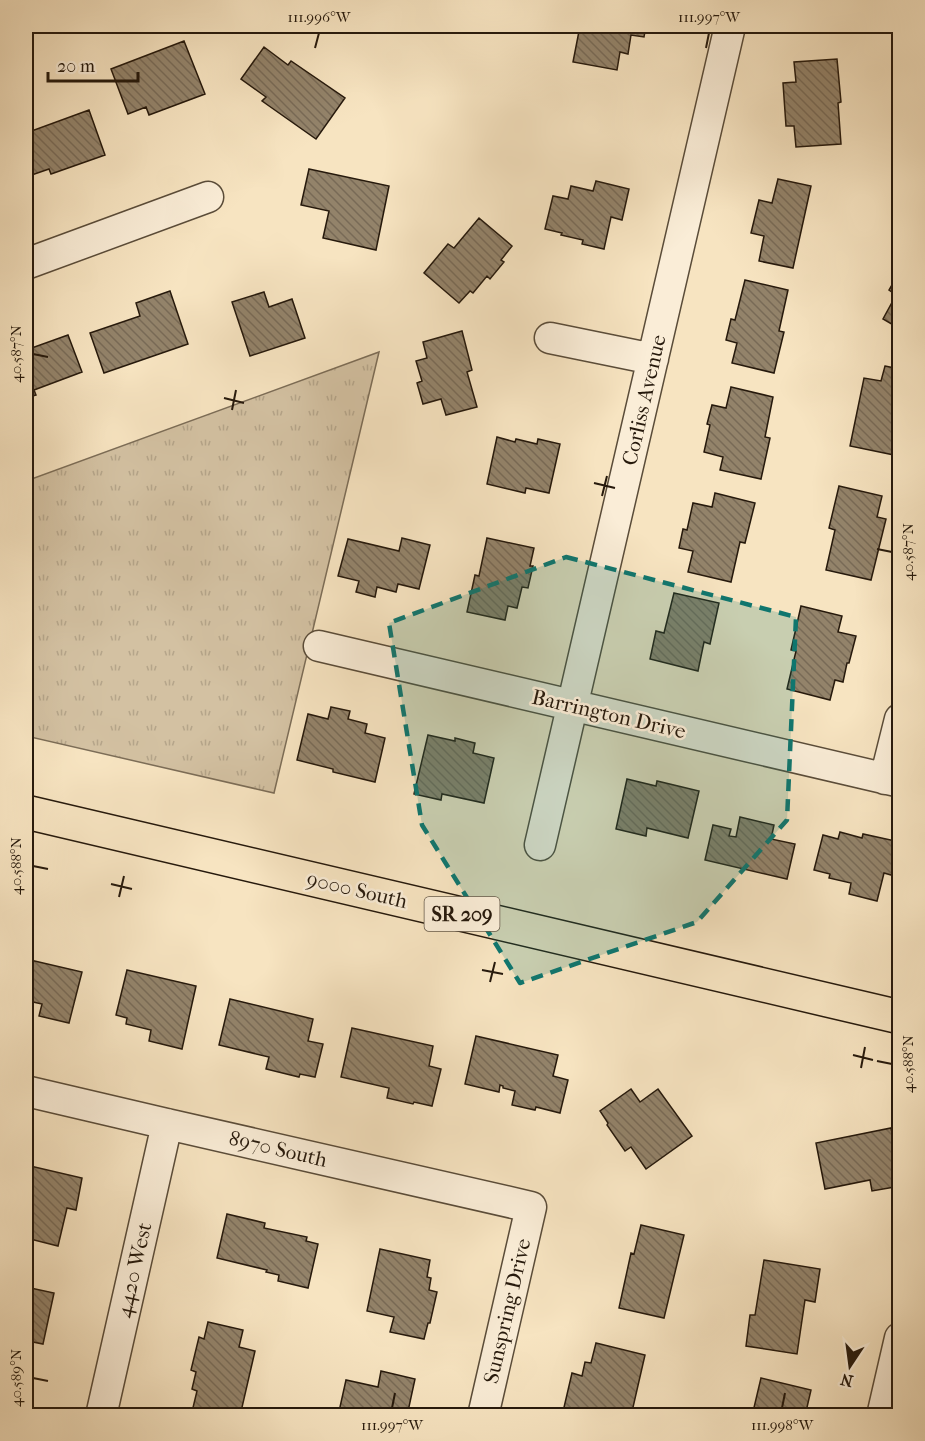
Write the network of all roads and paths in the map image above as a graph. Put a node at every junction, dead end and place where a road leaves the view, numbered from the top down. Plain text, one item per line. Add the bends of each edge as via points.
1 (730, 26) edge
2 (208, 197) dead end
3 (26, 264) edge
4 (550, 338) dead end
5 (653, 359) junction
6 (319, 646) dead end
7 (573, 706) junction
8 (900, 719) edge
9 (892, 781) edge
10 (26, 812) edge
11 (540, 845) dead end
12 (900, 1017) edge
13 (26, 1090) edge
14 (167, 1124) junction
15 (531, 1207) joint
16 (900, 1338) edge
17 (101, 1416) edge
18 (483, 1416) edge
19 (882, 1416) edge

1 - 5 street, Corliss Avenue
2 - 3 street
4 - 5 street
5 - 7 street, Corliss Avenue
6 - 7 street, Barrington Drive
7 - 9 street, Barrington Drive
7 - 11 street, Corliss Avenue
8 - 9 street
10 - 12 main road, 9000 South / SR 209
13 - 14 street, 8970 South
14 - 15 street, 8970 South
14 - 17 street, 4420 West
15 - 18 street, Sunspring Drive
16 - 19 street

